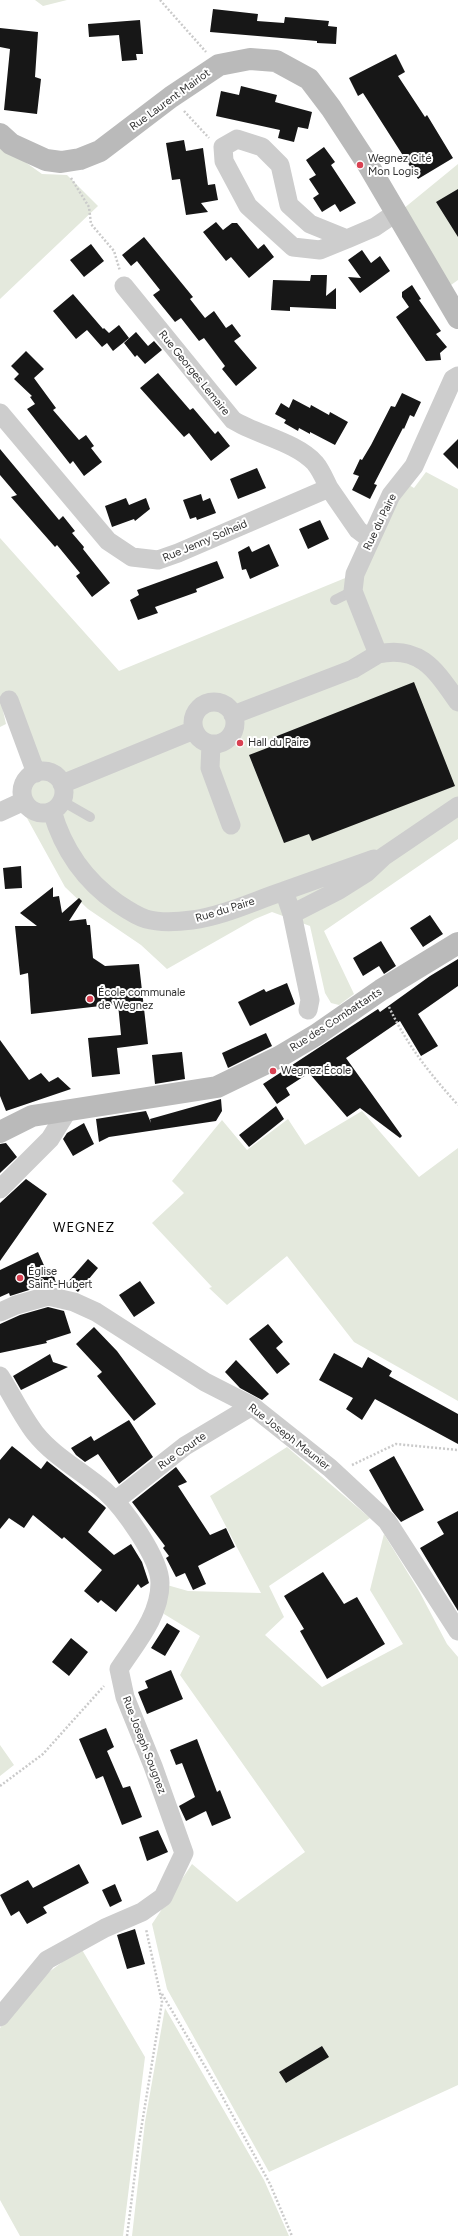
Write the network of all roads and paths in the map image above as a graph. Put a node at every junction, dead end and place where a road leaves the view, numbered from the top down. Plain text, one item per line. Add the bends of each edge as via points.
1 (160, 0) edge
2 (219, 65) junction
3 (171, 97) junction
4 (0, 134) edge
5 (223, 147) junction
6 (61, 162) junction
7 (397, 212) junction
8 (347, 239) junction
9 (124, 286) joint
10 (458, 318) edge
11 (458, 376) edge
12 (0, 413) edge
13 (329, 488) junction
14 (370, 539) junction
15 (353, 591) junction
16 (335, 600) dead end
17 (378, 654) junction
18 (9, 700) dead end
19 (458, 702) edge
20 (233, 715) junction
21 (194, 730) junction
22 (211, 744) junction
23 (36, 773) junction
24 (59, 798) junction
25 (24, 801) junction
26 (458, 806) edge
27 (0, 812) edge
28 (90, 817) dead end
29 (231, 825) dead end
30 (288, 904) junction
31 (458, 943) edge
32 (381, 990) junction
33 (316, 1035) junction
34 (458, 1105) edge
35 (68, 1110) junction
36 (0, 1132) edge
37 (0, 1189) edge
38 (0, 1312) edge
39 (0, 1376) edge
40 (252, 1406) junction
41 (458, 1450) edge
42 (337, 1474) junction
43 (115, 1501) junction
44 (458, 1631) edge
45 (119, 1669) junction
46 (0, 1786) edge
47 (142, 1912) junction
48 (160, 1992) junction
49 (0, 2017) edge
50 (127, 2236) edge
51 (292, 2236) edge

1 - 2 path
2 - 3 street, Rue Laurent Mairlot
2 - 7 street, Rue Laurent Mairlot via 250,59 276,61 308,79 363,157
3 - 5 path via 214,143
3 - 6 street, Rue Laurent Mairlot via 100,151 80,159
4 - 6 street, Rue Laurent Mairlot via 11,144 46,160
5 - 8 street via 237,139 262,147 280,165 289,205 310,224
5 - 8 street via 224,161 248,206 293,247 320,250
6 - 9 path via 89,207 91,224 114,251
7 - 8 street via 375,227
7 - 10 street, Rue Laurent Mairlot
9 - 13 street, Rue Georges Lemaire via 232,420 300,451 316,464
11 - 14 street, Rue du Paire via 453,380 414,466 391,495
12 - 13 street, Rue Jenny Solheid via 108,541 132,557 158,560 178,554
13 - 14 street via 358,530
14 - 15 street, Rue du Paire via 355,574
15 - 16 lane
15 - 17 street
17 - 19 street via 393,650 421,658
17 - 20 street via 353,669
18 - 23 street
20 - 21 street via 223,705 209,703 197,710 193,723
20 - 22 street via 234,727 228,738
21 - 22 street via 200,739
21 - 24 street
22 - 29 street via 210,768
23 - 24 street via 53,774
23 - 25 street via 25,782 22,794
24 - 25 street via 46,813 33,810
24 - 28 lane
24 - 30 street, Rue du Paire via 61,837 85,876 115,901 147,919 170,922 193,920
25 - 27 street
26 - 30 street, Rue du Paire via 339,890
30 - 33 street via 310,1000 308,1010
31 - 32 street, Rue des Combattants
32 - 33 street, Rue des Combattants
32 - 34 path via 399,1028 426,1070
33 - 35 street, Rue des Combattants via 279,1057 217,1087
35 - 36 street, Rue des Combattants via 32,1116
35 - 37 street via 50,1139
38 - 40 street, Rue Joseph Meunier via 48,1296 74,1302 106,1319 205,1382
39 - 43 street via 36,1433 68,1464
40 - 42 street, Rue Joseph Meunier
40 - 43 street, Rue Courte via 185,1446
41 - 42 path via 396,1444 354,1463
42 - 44 street, Rue Joseph Meunier via 387,1521
43 - 45 street via 150,1550 160,1582 156,1609
45 - 46 path via 44,1754
45 - 47 street, Rue Joseph Sougnez via 125,1697 184,1853 163,1897
47 - 48 path
47 - 49 street, Rue Joseph Sougnez via 98,1931 47,1960
48 - 50 path via 162,2002 139,2142
48 - 51 path via 216,2085 270,2184

